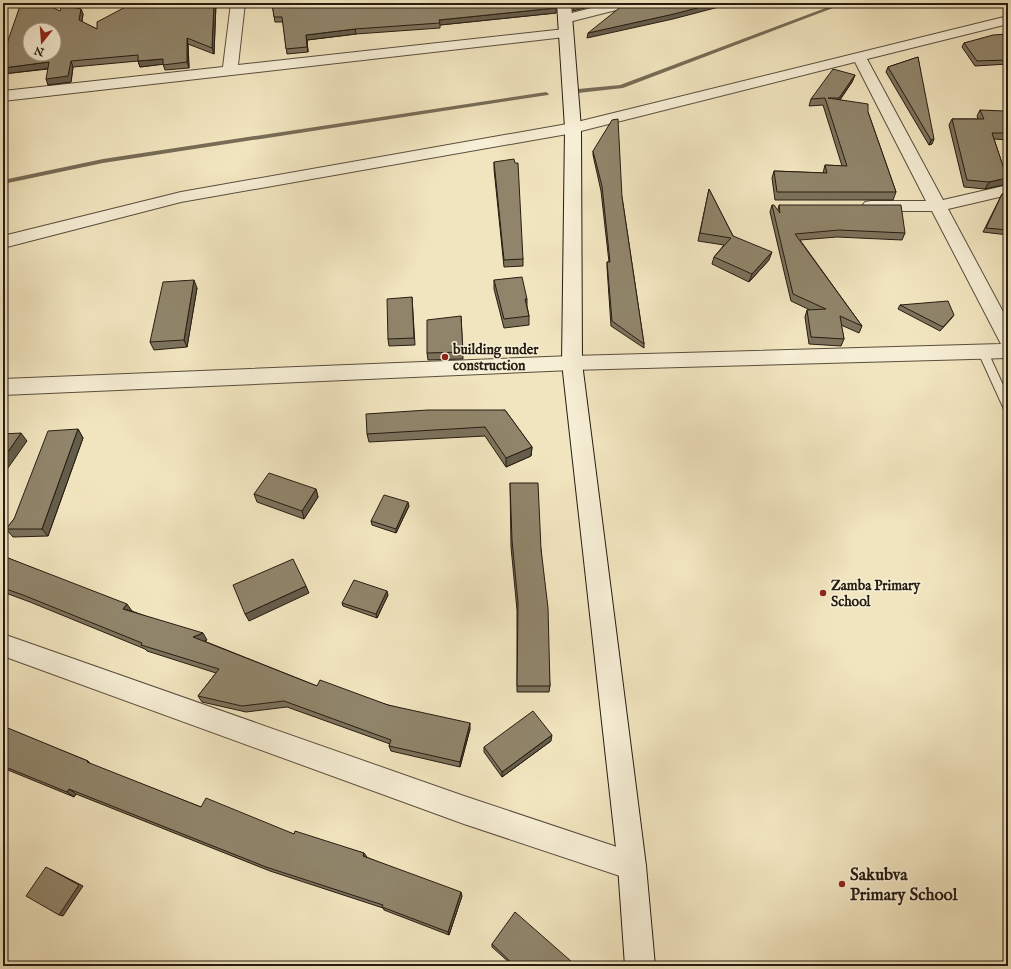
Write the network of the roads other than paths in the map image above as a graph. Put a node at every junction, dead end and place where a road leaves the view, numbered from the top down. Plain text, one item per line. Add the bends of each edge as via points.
1 (238, 3) edge
2 (627, 3) edge
3 (565, 18) edge
4 (1008, 20) edge
5 (859, 57) junction
6 (230, 71) junction
7 (3, 96) edge
8 (573, 128) junction
9 (1008, 190) edge
10 (852, 206) edge
11 (939, 206) junction
12 (3, 242) edge
13 (1008, 339) edge
14 (983, 352) junction
15 (1008, 352) edge
16 (572, 363) junction
17 (3, 387) edge
18 (1008, 407) edge
19 (3, 645) edge
20 (632, 866) junction
21 (640, 966) edge

1 - 6 street
2 - 3 street
3 - 6 street
3 - 8 street
4 - 5 street
5 - 8 street
5 - 11 street
6 - 7 street
8 - 12 street via 181,197
8 - 16 street
9 - 11 street
10 - 11 street
11 - 13 street
14 - 15 street
14 - 16 street
14 - 18 lane
16 - 17 street
16 - 20 street
19 - 20 street via 464,810
20 - 21 street

